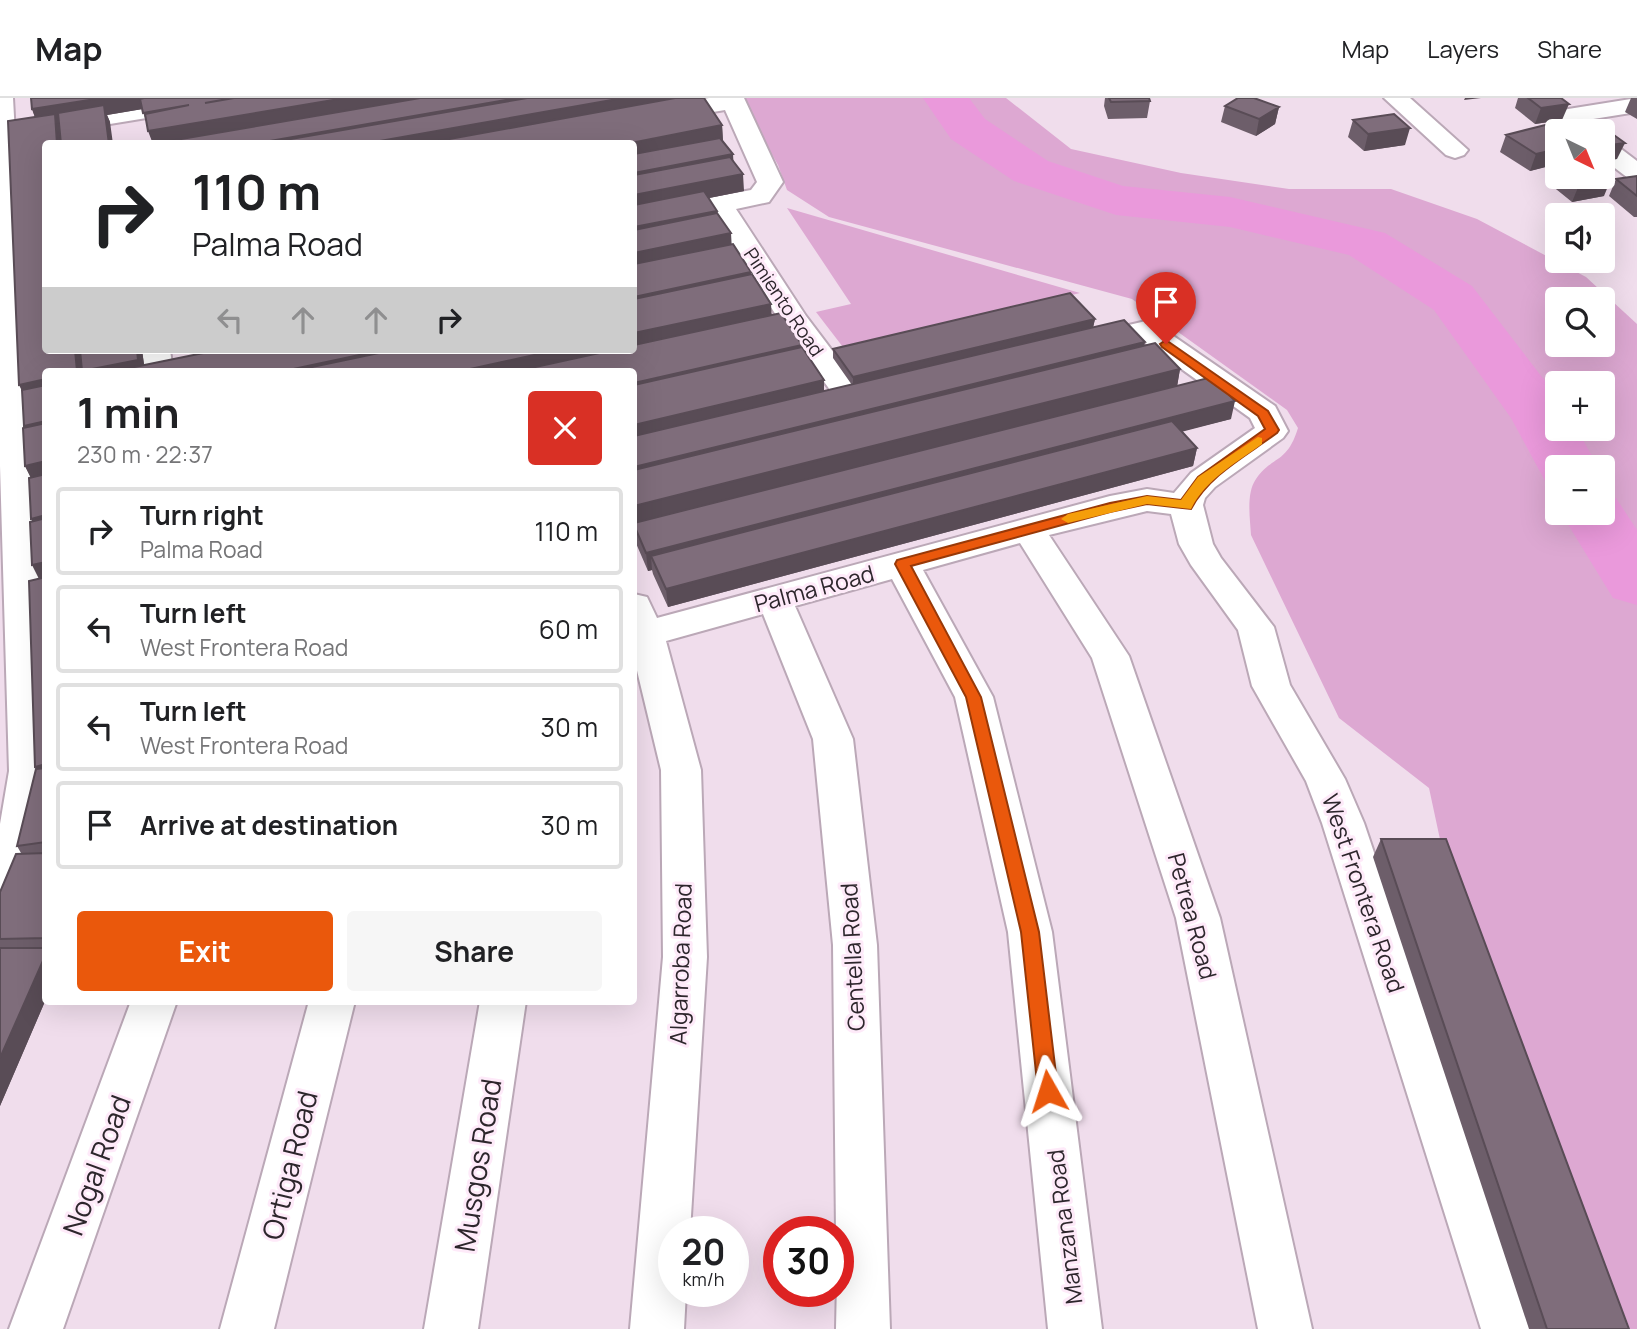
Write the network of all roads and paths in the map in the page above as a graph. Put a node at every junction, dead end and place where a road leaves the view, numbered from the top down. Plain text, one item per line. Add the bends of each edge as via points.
1 (1, 98) edge
2 (226, 98) edge
3 (1396, 98) edge
4 (732, 99) edge
5 (1637, 105) edge
6 (1563, 117) edge
7 (641, 118) edge
8 (2, 135) junction
9 (753, 146) junction
10 (1455, 149) dead end
11 (727, 151) edge
12 (1615, 156) edge
13 (1637, 173) edge
14 (719, 203) junction
15 (637, 219) edge
16 (1052, 351) edge
17 (1227, 388) junction
18 (852, 398) edge
19 (1187, 398) edge
20 (30, 405) edge
21 (21, 492) edge
22 (1186, 506) junction
23 (1028, 529) junction
24 (902, 564) junction
25 (34, 595) edge
26 (774, 598) junction
27 (640, 620) edge
28 (0, 885) edge
29 (153, 1005) edge
30 (330, 1005) edge
31 (502, 1005) edge
32 (36, 1329) edge
33 (247, 1329) edge
34 (451, 1329) edge
35 (657, 1329) edge
36 (863, 1329) edge
37 (1075, 1329) edge
38 (1285, 1329) edge
39 (1508, 1329) edge

1 - 8 street
2 - 8 street via 121,125
3 - 10 street
4 - 7 street
4 - 9 street
5 - 6 street
8 - 20 street
9 - 11 street
9 - 14 street via 770,182 760,197
12 - 13 street
14 - 15 street
14 - 18 street, Pimiento Road via 739,259 780,323
16 - 17 street via 1146,330
17 - 19 street
17 - 22 street via 1264,413 1272,430 1203,480 1189,495
20 - 21 street
21 - 25 street
22 - 23 street, Palma Road via 1147,500
22 - 39 street, West Frontera Road via 1196,544 1256,627 1271,686 1325,779 1343,823
23 - 24 street, Palma Road
23 - 38 street, Petrea Road via 1110,656 1198,918
24 - 26 street, Palma Road
24 - 37 street, Manzana Road via 974,697 1030,932
25 - 28 street via 30,771 17,846
26 - 27 street, Palma Road
26 - 36 street, Centella Road via 832,739 855,945
27 - 35 street, Algarroba Road via 681,770 685,957
29 - 32 street, Nogal Road
30 - 33 street, Ortiga Road
31 - 34 street, Musgos Road

